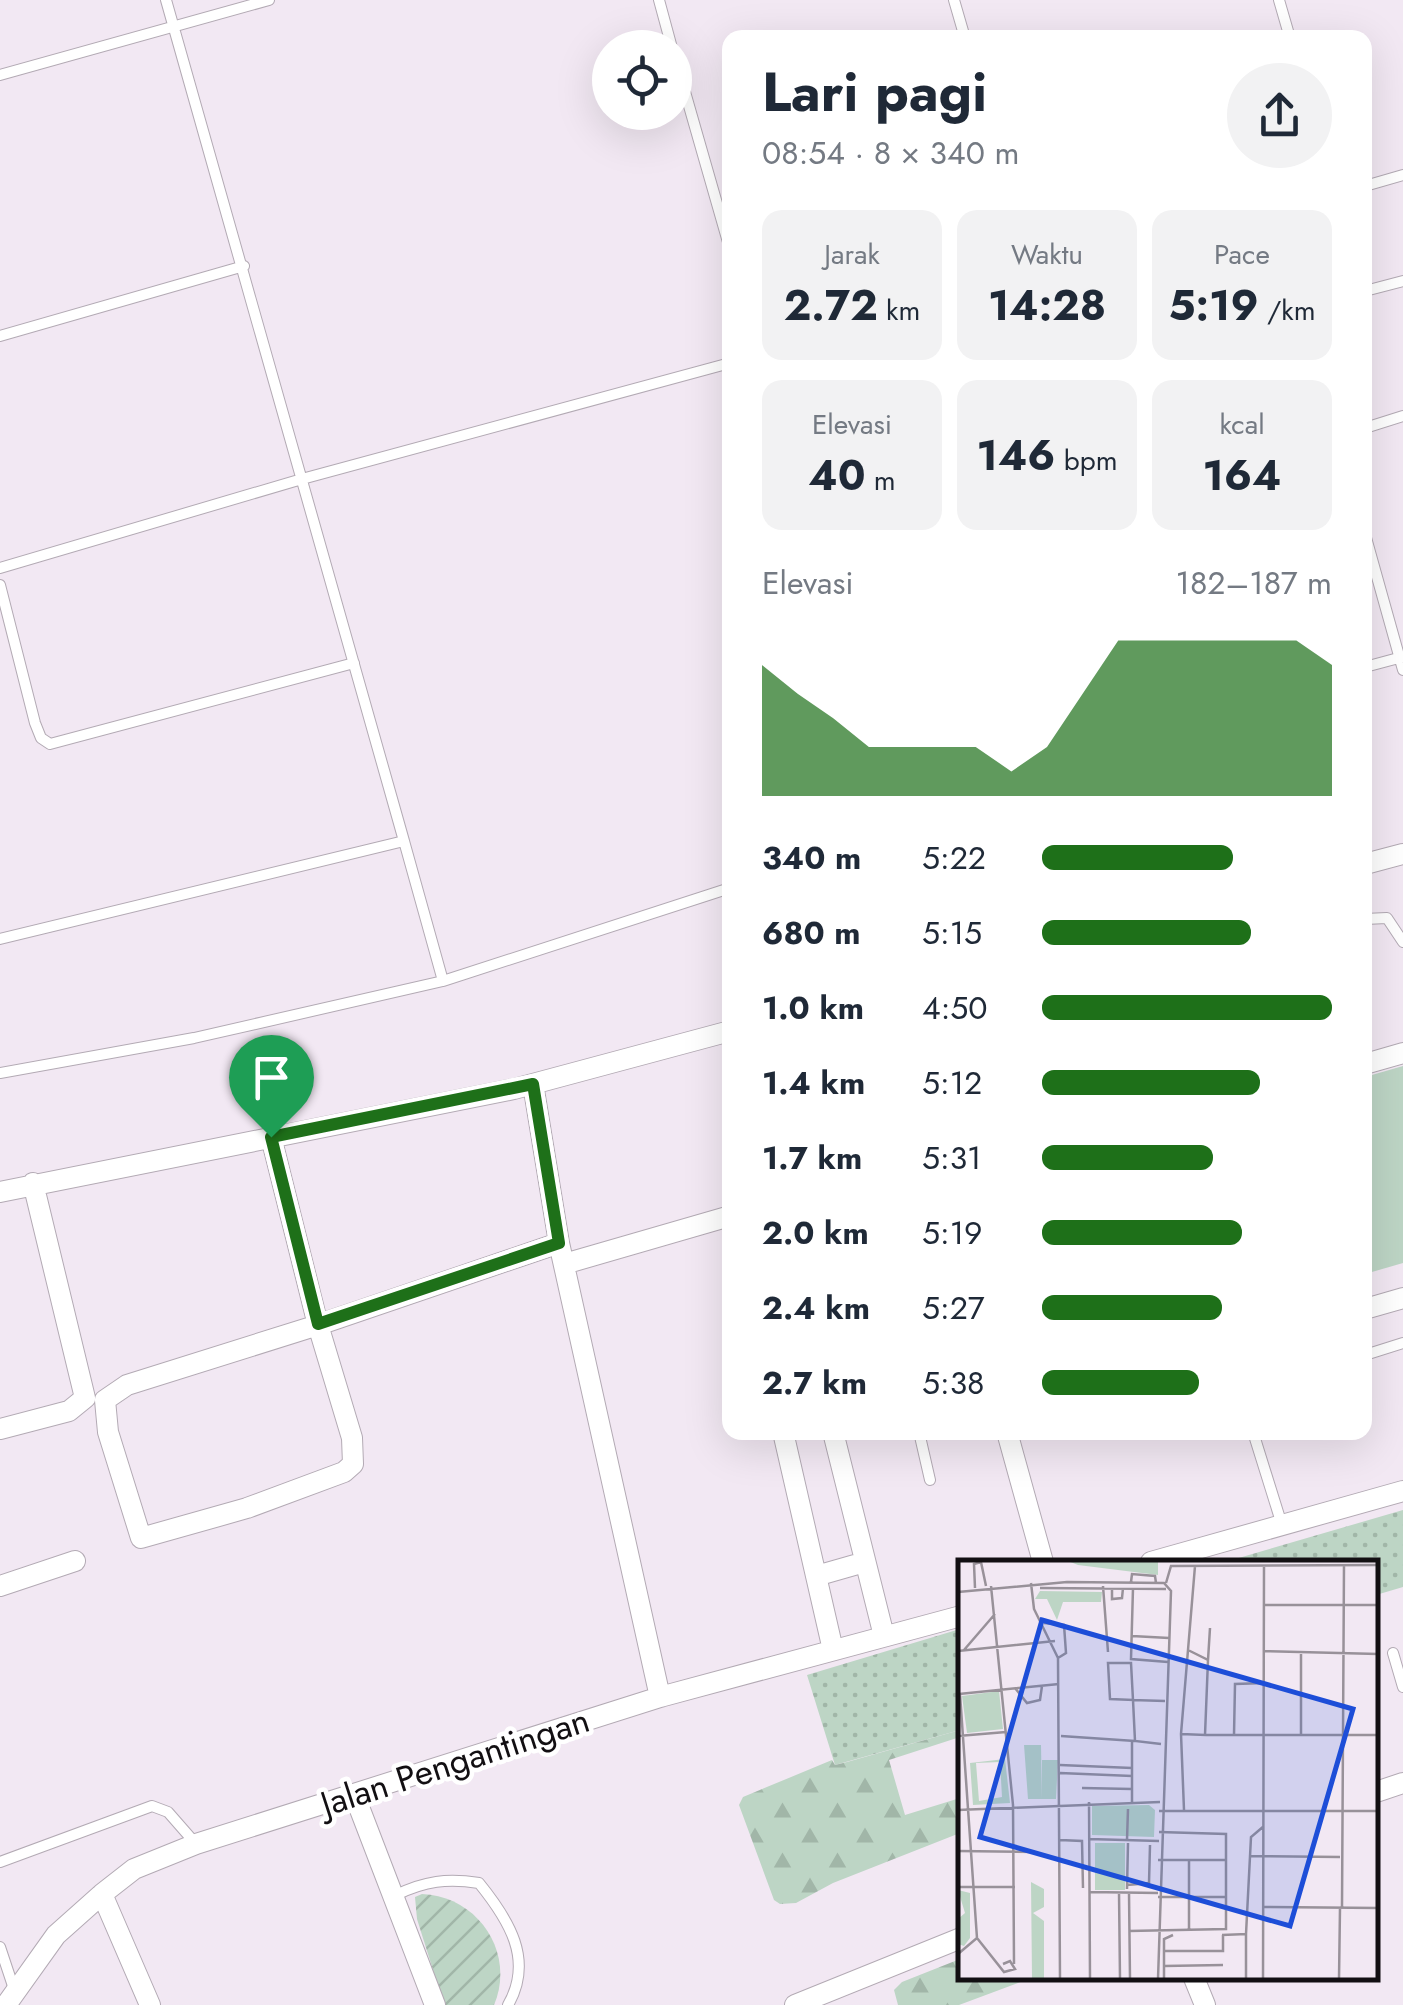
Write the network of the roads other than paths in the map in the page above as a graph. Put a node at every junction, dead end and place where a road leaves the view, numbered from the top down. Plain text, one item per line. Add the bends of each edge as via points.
1 (166, 0) edge
2 (269, 0) edge
3 (658, 0) edge
4 (954, 0) edge
5 (1279, 0) edge
6 (174, 27) junction
7 (667, 30) edge
8 (963, 30) edge
9 (1288, 30) edge
10 (0, 75) edge
11 (692, 116) edge
12 (1403, 175) edge
13 (1372, 184) edge
14 (722, 221) edge
15 (244, 266) junction
16 (1403, 281) edge
17 (1372, 289) edge
18 (0, 336) edge
19 (722, 364) edge
20 (1403, 416) edge
21 (1372, 426) edge
22 (302, 479) junction
23 (1372, 558) edge
24 (0, 568) edge
25 (0, 584) edge
26 (1401, 657) edge
27 (354, 663) junction
28 (1372, 666) edge
29 (1403, 670) edge
30 (404, 841) junction
31 (1403, 854) edge
32 (1372, 862) edge
33 (722, 891) edge
34 (1372, 918) edge
35 (0, 939) edge
36 (1403, 942) edge
37 (443, 981) junction
38 (722, 1034) edge
39 (1403, 1053) edge
40 (1372, 1062) edge
41 (0, 1073) edge
42 (533, 1084) junction
43 (271, 1137) junction
44 (33, 1184) junction
45 (0, 1192) edge
46 (722, 1219) edge
47 (561, 1253) junction
48 (1403, 1298) edge
49 (1372, 1307) edge
50 (318, 1324) junction
51 (1403, 1343) edge
52 (1372, 1353) edge
53 (0, 1429) edge
54 (785, 1440) edge
55 (835, 1440) edge
56 (921, 1440) edge
57 (1009, 1440) edge
58 (1256, 1440) edge
59 (930, 1480) dead end
60 (1403, 1490) edge
61 (1282, 1524) junction
62 (1042, 1560) edge
63 (1157, 1560) edge
64 (75, 1561) dead end
65 (865, 1562) junction
66 (816, 1576) junction
67 (0, 1586) edge
68 (958, 1617) edge
69 (884, 1636) junction
70 (834, 1650) junction
71 (1392, 1653) dead end
72 (1403, 1687) edge
73 (660, 1697) junction
74 (1403, 1783) edge
75 (1378, 1791) edge
76 (354, 1794) junction
77 (196, 1844) junction
78 (0, 1862) edge
79 (102, 1894) junction
80 (396, 1896) junction
81 (958, 1939) edge
82 (0, 1948) edge
83 (1195, 1980) edge
84 (10, 1999) edge
85 (150, 2005) edge
86 (435, 2005) edge
87 (508, 2005) edge
88 (795, 2005) edge
89 (1205, 2005) edge

1 - 6 lane
2 - 6 lane
3 - 7 lane
4 - 8 lane
5 - 9 lane
6 - 10 lane
6 - 15 lane
11 - 14 lane
12 - 13 lane
15 - 18 lane
15 - 22 lane
16 - 17 lane
19 - 22 lane
20 - 21 lane
22 - 24 lane
22 - 27 lane
23 - 26 lane
25 - 27 lane via 35,723 50,744
26 - 28 lane
26 - 29 lane
27 - 30 lane
30 - 35 lane
30 - 37 lane
31 - 32 street
33 - 37 lane
34 - 36 lane via 1387,918
37 - 41 lane via 194,1038
38 - 42 street
39 - 40 street
42 - 43 street
42 - 47 street
43 - 44 street
43 - 50 street
44 - 45 street
44 - 53 street via 85,1398 68,1411
46 - 47 street
47 - 50 street
47 - 73 street
48 - 49 street
50 - 50 street via 354,1464 247,1508 141,1538 108,1432 105,1400 128,1385
51 - 52 lane
54 - 66 street
55 - 65 street
56 - 59 lane
57 - 62 street
58 - 61 lane
60 - 61 street
61 - 63 street
64 - 67 street
65 - 66 street
65 - 69 street
66 - 70 street
68 - 69 street, Jalan Pengantingan
69 - 70 street, Jalan Pengantingan
70 - 73 street, Jalan Pengantingan
71 - 72 lane
73 - 76 street, Jalan Pengantingan
74 - 75 street
76 - 77 street, Jalan Pengantingan
76 - 80 street
77 - 78 lane via 168,1812 152,1806
77 - 79 street, Jalan Pengantingan via 134,1869
79 - 84 street, Jalan Pengantingan via 56,1935
79 - 85 street
80 - 86 street
80 - 87 lane via 448,1878 479,1882 519,1954 520,1984
81 - 88 street
82 - 84 lane
83 - 89 street

